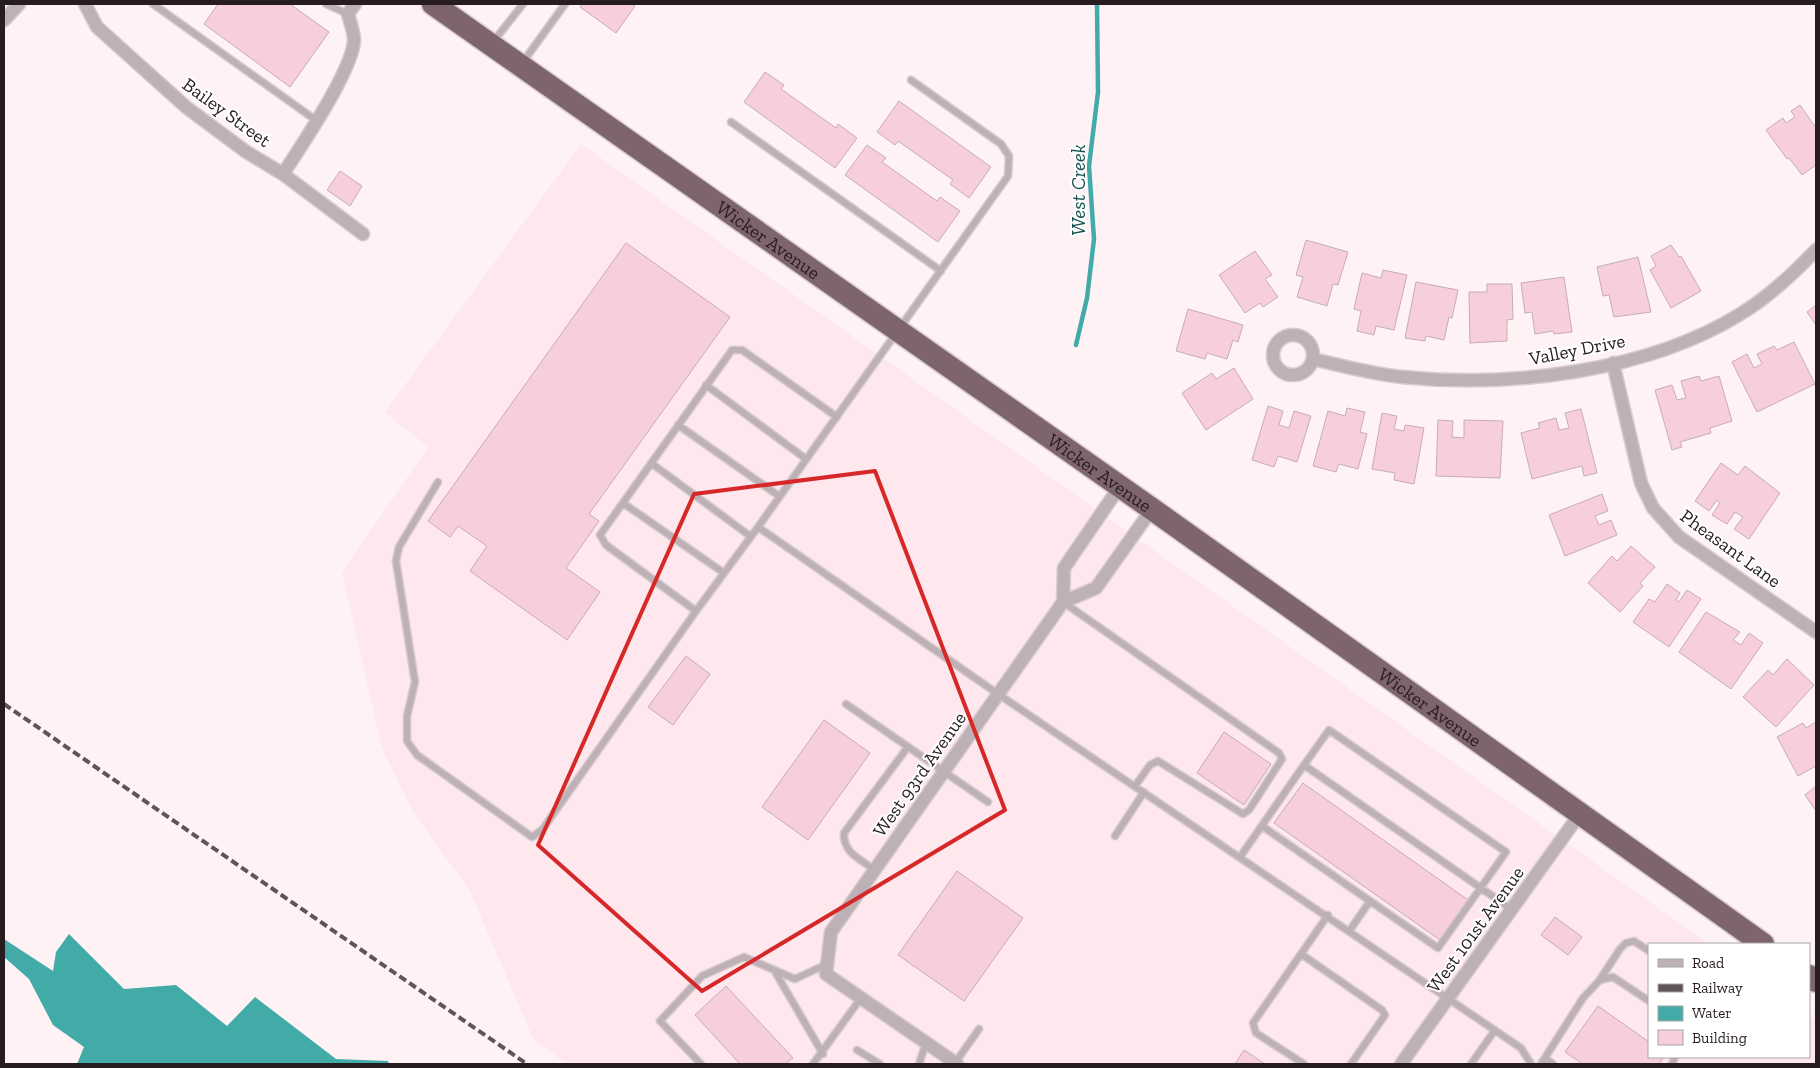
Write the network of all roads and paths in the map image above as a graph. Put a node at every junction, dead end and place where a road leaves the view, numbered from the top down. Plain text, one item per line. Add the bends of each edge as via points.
1 (19, 4) edge
2 (85, 4) edge
3 (153, 4) edge
4 (326, 4) edge
5 (433, 4) edge
6 (523, 4) edge
7 (565, 4) edge
8 (351, 9) edge
9 (4, 20) edge
10 (491, 44) junction
11 (521, 65) junction
12 (911, 80) dead end
13 (317, 121) junction
14 (731, 122) dead end
15 (283, 174) junction
16 (364, 234) dead end
17 (1816, 250) edge
18 (941, 270) junction
19 (899, 331) junction
20 (1313, 359) dead end
21 (1613, 363) junction
22 (706, 385) junction
23 (836, 417) junction
24 (678, 425) junction
25 (806, 459) junction
26 (651, 463) junction
27 (438, 482) dead end
28 (1120, 486) junction
29 (780, 496) junction
30 (623, 503) junction
31 (1152, 509) junction
32 (758, 527) junction
33 (750, 536) junction
34 (724, 573) junction
35 (1063, 602) junction
36 (696, 611) junction
37 (1816, 632) edge
38 (998, 694) junction
39 (846, 704) dead end
40 (908, 748) junction
41 (1304, 765) junction
42 (943, 773) junction
43 (1135, 786) junction
44 (1144, 792) junction
45 (988, 802) dead end
46 (1579, 815) junction
47 (1262, 826) junction
48 (1115, 836) dead end
49 (1240, 858) junction
50 (875, 870) junction
51 (1481, 888) junction
52 (1370, 901) junction
53 (1511, 910) junction
54 (1328, 916) junction
55 (1350, 930) junction
56 (1762, 943) edge
57 (1648, 950) edge
58 (1301, 954) junction
59 (827, 969) junction
60 (774, 970) junction
61 (1599, 981) junction
62 (861, 998) junction
63 (1448, 998) junction
64 (1648, 1000) edge
65 (979, 1030) dead end
66 (1495, 1030) junction
67 (926, 1043) junction
68 (857, 1050) dead end
69 (823, 1054) junction
70 (1543, 1061) edge
71 (701, 1064) edge
72 (813, 1064) edge
73 (880, 1064) edge
74 (919, 1064) edge
75 (956, 1064) edge
76 (1304, 1064) edge
77 (1351, 1064) edge
78 (1401, 1064) edge
79 (1471, 1064) edge
80 (1531, 1064) edge
81 (1553, 1064) edge

1 - 9 street
2 - 15 street, Bailey Street via 97,27 186,107
3 - 13 lane
4 - 8 lane
5 - 10 highway, Wicker Avenue
6 - 10 lane
7 - 11 lane
8 - 13 street via 354,39 351,57
10 - 11 highway, Wicker Avenue
11 - 19 highway, Wicker Avenue
12 - 18 lane via 1001,144 1009,156 1008,176
13 - 15 street
14 - 18 lane
15 - 16 street, Bailey Street
17 - 21 street, Valley Drive via 1773,290 1726,323 1666,349
18 - 19 lane
19 - 23 lane
19 - 28 highway, Wicker Avenue
20 - 21 street, Valley Drive via 1401,377 1482,382 1558,374
21 - 37 street, Pheasant Lane via 1641,483 1657,514 1679,537
22 - 23 lane via 732,350 742,350
22 - 24 lane
22 - 25 lane
23 - 25 lane
24 - 26 lane
24 - 29 lane
25 - 29 lane
26 - 30 lane
26 - 33 lane
27 - 36 lane via 398,547 396,561 415,682 407,716 407,741 418,755 532,837 542,830
28 - 31 highway, Wicker Avenue
28 - 35 street via 1064,568
29 - 32 lane
30 - 34 lane
30 - 36 lane via 600,535 606,546
31 - 35 street via 1096,588
31 - 46 highway, Wicker Avenue
32 - 33 lane
32 - 38 lane
33 - 34 lane
34 - 36 lane
35 - 38 street, West 93rd Avenue
35 - 43 lane via 1279,753 1282,759 1249,810 1243,814 1158,760 1150,765
38 - 42 street, West 93rd Avenue
38 - 43 lane
39 - 40 lane
40 - 42 lane
40 - 50 lane via 844,833 848,852
41 - 47 lane
41 - 51 lane
41 - 51 lane via 1329,730 1506,852
42 - 45 lane
42 - 50 street, West 93rd Avenue
43 - 44 lane
44 - 48 lane
44 - 49 lane
46 - 53 street, West 101st Avenue
46 - 56 highway, Wicker Avenue
47 - 49 lane
47 - 52 lane
49 - 54 lane
50 - 59 street, West 93rd Avenue via 830,932
51 - 52 lane via 1438,948
51 - 53 lane
52 - 55 lane
53 - 63 street, West 101st Avenue
54 - 55 lane
54 - 58 lane
55 - 63 lane
57 - 61 lane via 1634,941 1626,943
58 - 76 lane via 1253,1023 1256,1033
58 - 77 lane via 1385,1015
59 - 60 lane via 796,979
59 - 62 street
60 - 69 lane
60 - 71 lane via 744,958 702,976 660,1021
61 - 64 lane via 1613,977
61 - 70 lane via 1583,998
62 - 67 street
62 - 69 lane
63 - 66 lane
63 - 78 street, West 101st Avenue
65 - 75 lane
66 - 79 lane
66 - 80 lane via 1521,1048
67 - 74 lane
67 - 75 street
68 - 73 lane
69 - 72 lane
70 - 81 lane

